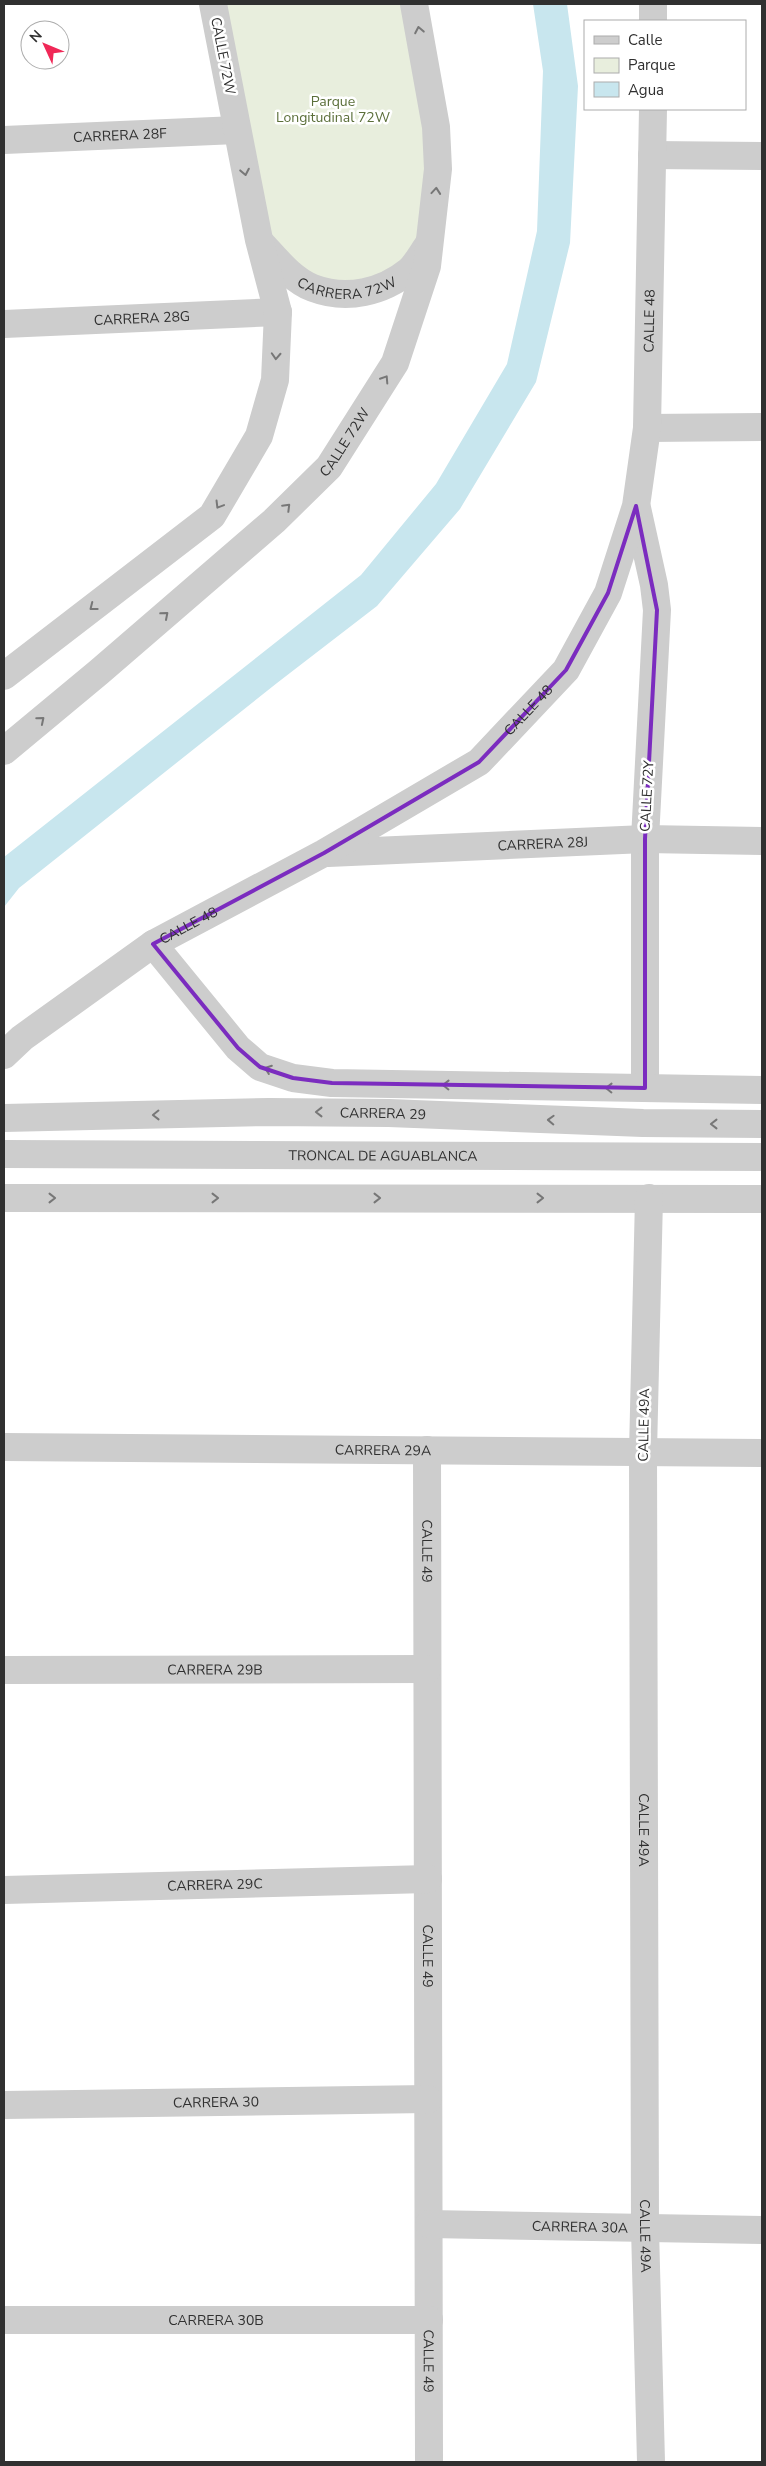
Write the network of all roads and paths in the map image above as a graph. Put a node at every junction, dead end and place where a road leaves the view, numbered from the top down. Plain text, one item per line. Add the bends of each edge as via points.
1 (213, 4) edge
2 (414, 4) edge
3 (654, 4) edge
4 (653, 20) edge
5 (653, 110) edge
6 (237, 130) junction
7 (4, 140) edge
8 (652, 155) junction
9 (762, 156) edge
10 (432, 239) junction
11 (259, 240) junction
12 (278, 312) junction
13 (4, 324) edge
14 (762, 427) edge
15 (646, 428) junction
16 (636, 506) junction
17 (4, 676) edge
18 (4, 751) edge
19 (645, 839) junction
20 (762, 841) edge
21 (324, 853) junction
22 (153, 944) junction
23 (4, 1055) edge
24 (645, 1088) junction
25 (762, 1090) edge
26 (4, 1118) edge
27 (762, 1124) edge
28 (4, 1154) edge
29 (762, 1157) edge
30 (4, 1198) edge
31 (649, 1198) junction
32 (762, 1199) edge
33 (4, 1447) edge
34 (427, 1450) junction
35 (643, 1452) junction
36 (762, 1453) edge
37 (427, 1668) junction
38 (4, 1670) edge
39 (428, 1878) junction
40 (4, 1890) edge
41 (428, 2099) junction
42 (4, 2105) edge
43 (429, 2224) junction
44 (645, 2228) junction
45 (762, 2230) edge
46 (4, 2320) edge
47 (429, 2320) junction
48 (429, 2462) edge
49 (652, 2462) edge

1 - 6 street, CALLE 72W
10 -> 2 street, CALLE 72W via 438,169 436,127
3 - 4 street
5 - 8 street, CALLE 48
6 - 7 street, CARRERA 28F
6 -> 11 street, CALLE 72W
8 - 9 street
8 - 15 street, CALLE 48
10 - 11 street, CARRERA 72W via 412,269 382,288 347,295 312,288 284,268
18 -> 10 street, CALLE 72W via 274,521 328,467 395,363 427,266
11 - 12 street, CALLE 72W
12 - 13 street, CARRERA 28G
12 -> 17 street, CALLE 72W via 275,380 259,436 212,516
14 - 15 street
15 - 16 street, CALLE 48
16 - 19 street, CALLE 72Y via 654,585 656,610
16 - 21 street, CALLE 48 via 608,593 566,670 479,762
19 - 20 street, CARRERA 28J
19 - 21 street, CARRERA 28J
19 - 24 street, CALLE 72Y
21 - 22 street, CALLE 48
22 - 23 street, CALLE 48 via 22,1038
24 -> 22 street via 332,1084 293,1078 260,1067 238,1048
24 - 25 street
27 -> 26 street, CARRERA 29 via 643,1124 389,1113 260,1112
28 - 29 street, TRONCAL DE AGUABLANCA
30 -> 31 street
31 - 32 street
31 - 35 street, CALLE 49A
33 - 34 street, CARRERA 29A
34 - 35 street, CARRERA 29A
34 - 37 street, CALLE 49
35 - 36 street, CARRERA 29A
35 - 44 street, CALLE 49A
37 - 38 street, CARRERA 29B
37 - 39 street, CALLE 49
39 - 40 street, CARRERA 29C
39 - 41 street, CALLE 49
41 - 42 street, CARRERA 30
41 - 43 street, CALLE 49
43 - 44 street, CARRERA 30A
43 - 47 street, CALLE 49
44 - 45 street, CARRERA 30A
44 - 49 street, CALLE 49A
46 - 47 street, CARRERA 30B
47 - 48 street, CALLE 49

